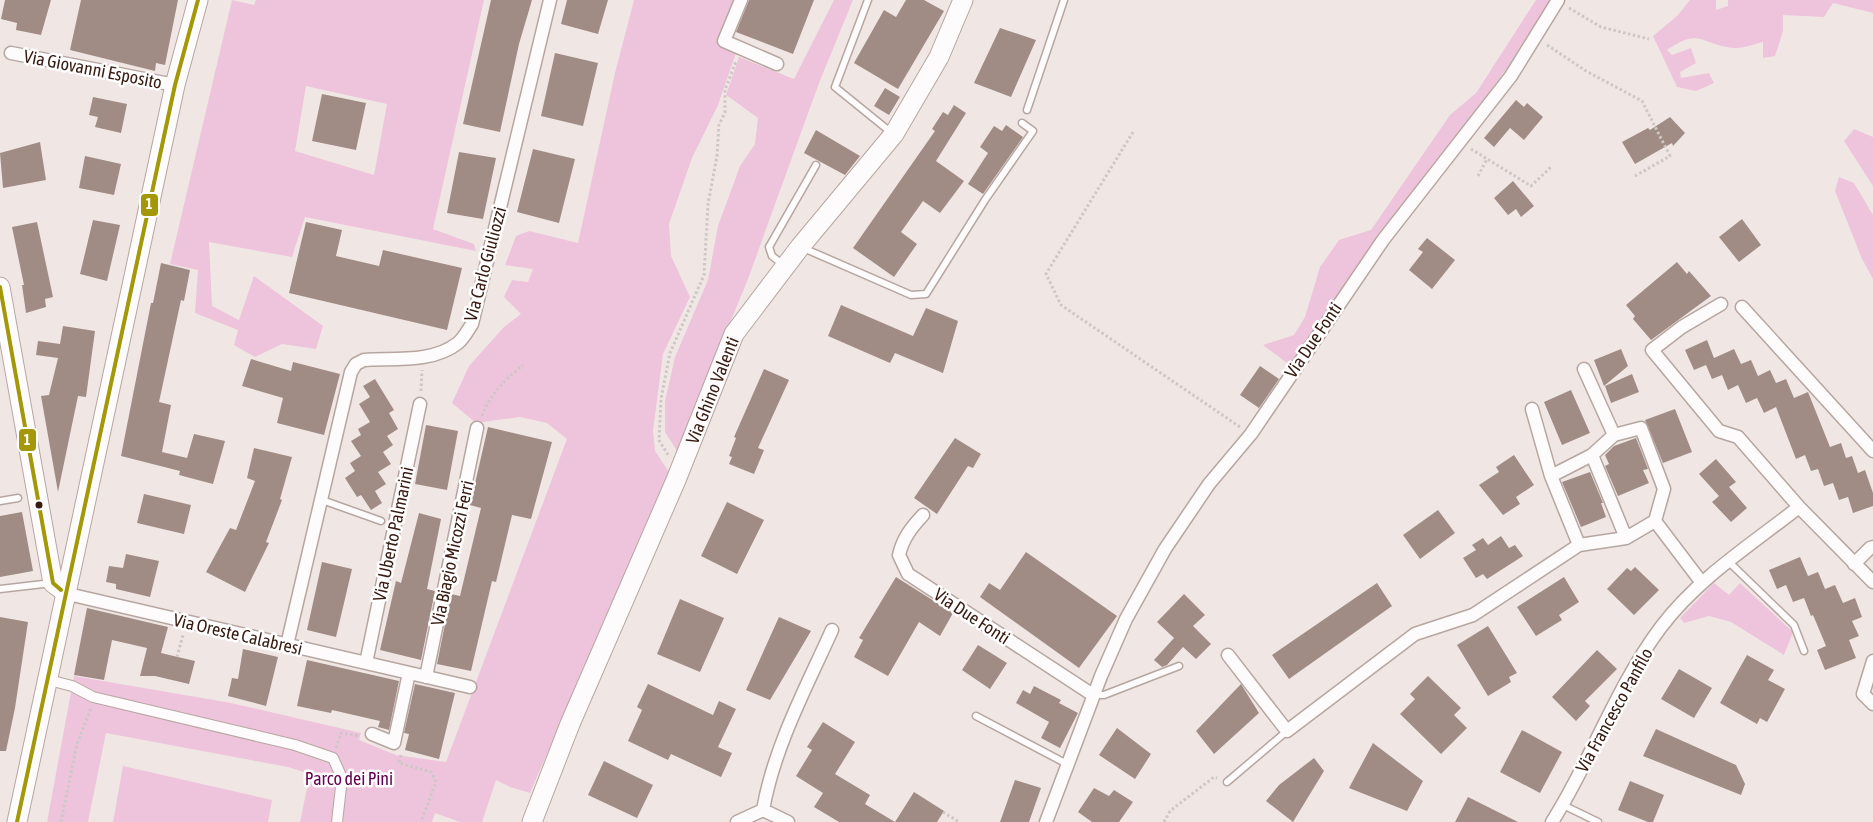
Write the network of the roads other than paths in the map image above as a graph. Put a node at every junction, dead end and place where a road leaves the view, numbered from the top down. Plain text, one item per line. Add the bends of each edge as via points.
1 (550, 0) edge
2 (741, 0) edge
3 (868, 0) edge
4 (963, 0) edge
5 (1064, 0) edge
6 (1558, 1) edge
7 (194, 3) edge
8 (11, 53) dead end
9 (777, 64) dead end
10 (175, 85) junction
11 (1027, 110) dead end
12 (1022, 123) dead end
13 (894, 134) junction
14 (816, 166) dead end
15 (800, 247) junction
16 (786, 266) junction
17 (0, 287) edge
18 (1721, 304) dead end
19 (1742, 307) dead end
20 (1584, 369) dead end
21 (420, 404) dead end
22 (1532, 409) dead end
23 (477, 428) road end
24 (1614, 435) junction
25 (1873, 451) edge
26 (1592, 455) junction
27 (1552, 476) junction
28 (18, 498) dead end
29 (322, 500) junction
30 (0, 501) edge
31 (1799, 507) junction
32 (923, 515) dead end
33 (381, 521) dead end
34 (1656, 522) junction
35 (81, 532) junction
36 (47, 538) junction
37 (1626, 538) junction
38 (1579, 545) junction
39 (1873, 547) edge
40 (1729, 562) junction
41 (1854, 564) junction
42 (1873, 582) edge
43 (1702, 583) junction
44 (60, 588) junction
45 (0, 589) edge
46 (832, 630) dead end
47 (287, 645) junction
48 (1804, 651) dead end
49 (1228, 655) dead end
50 (1873, 661) edge
51 (366, 663) junction
52 (1179, 666) dead end
53 (409, 673) junction
54 (426, 677) junction
55 (48, 680) junction
56 (470, 687) dead end
57 (1093, 695) junction
58 (1873, 704) edge
59 (976, 716) dead end
60 (1287, 732) junction
61 (370, 736) road end
62 (1067, 764) junction
63 (1227, 782) road end
64 (1563, 806) junction
65 (763, 810) junction
66 (17, 822) edge
67 (337, 822) edge
68 (532, 822) edge
69 (737, 822) edge
70 (788, 822) edge
71 (1046, 822) edge
72 (1552, 822) edge
73 (1598, 822) edge

1 - 29 street, Via Carlo Giuliozzi via 472,324 460,342 443,353 364,360 356,364 351,372
2 - 9 street via 724,41
3 - 13 lane via 835,87
4 - 13 main road, Via Ghino Valenti via 939,57
5 - 11 lane
6 - 57 street, Via Due Fonti via 1511,76 1355,278 1251,434 1209,484 1161,555 1126,619
7 - 10 main road
8 - 10 street, Via Giovanni Esposito
10 - 35 main road
12 - 15 lane via 1033,131 926,294 911,295
13 - 15 main road, Via Ghino Valenti
14 - 16 lane via 770,247 772,256
15 - 16 main road, Via Ghino Valenti
16 - 68 main road, Via Ghino Valenti via 734,334
17 - 36 main road
18 - 31 street via 1652,350 1719,431 1738,437
19 - 25 street
20 - 24 street
21 - 51 street, Via Uberto Palmarini
22 - 27 street
23 - 54 street, Via Biagio Micozzi Ferri
24 - 26 street
24 - 34 street via 1641,428 1664,488
26 - 27 street
26 - 37 street
27 - 38 street
28 - 30 lane
29 - 33 lane
29 - 47 street, Via Carlo Giuliozzi
31 - 40 street, Via Francesco Panfilo
31 - 41 street
32 - 57 street, Via Due Fonti via 907,533 900,550 899,555 908,574
34 - 37 street
34 - 43 street
35 - 36 main road via 77,540 66,547 56,547
35 - 44 main road
36 - 44 main road
37 - 38 street
38 - 60 street via 1473,615 1415,634
39 - 41 street
40 - 43 street, Via Francesco Panfilo
40 - 48 lane via 1794,625
41 - 42 street
43 - 64 street, Via Francesco Panfilo via 1662,625 1632,669
44 - 45 lane
44 - 47 street, Via Oreste Calabresi
44 - 55 main road
46 - 65 street via 778,754
47 - 51 street, Via Oreste Calabresi
49 - 60 street
50 - 58 street via 1862,694
51 - 53 street, Via Oreste Calabresi
52 - 57 lane via 1104,695
53 - 54 street, Via Oreste Calabresi
53 - 61 street via 394,744
54 - 56 street, Via Oreste Calabresi
55 - 66 main road
55 - 67 street via 72,686 93,697 295,745 333,758 342,778
57 - 62 street, Via Due Fonti
59 - 62 lane
60 - 63 lane
62 - 71 street, Via Due Fonti
64 - 72 street, Via Francesco Panfilo
64 - 73 lane
65 - 69 street
65 - 70 street

